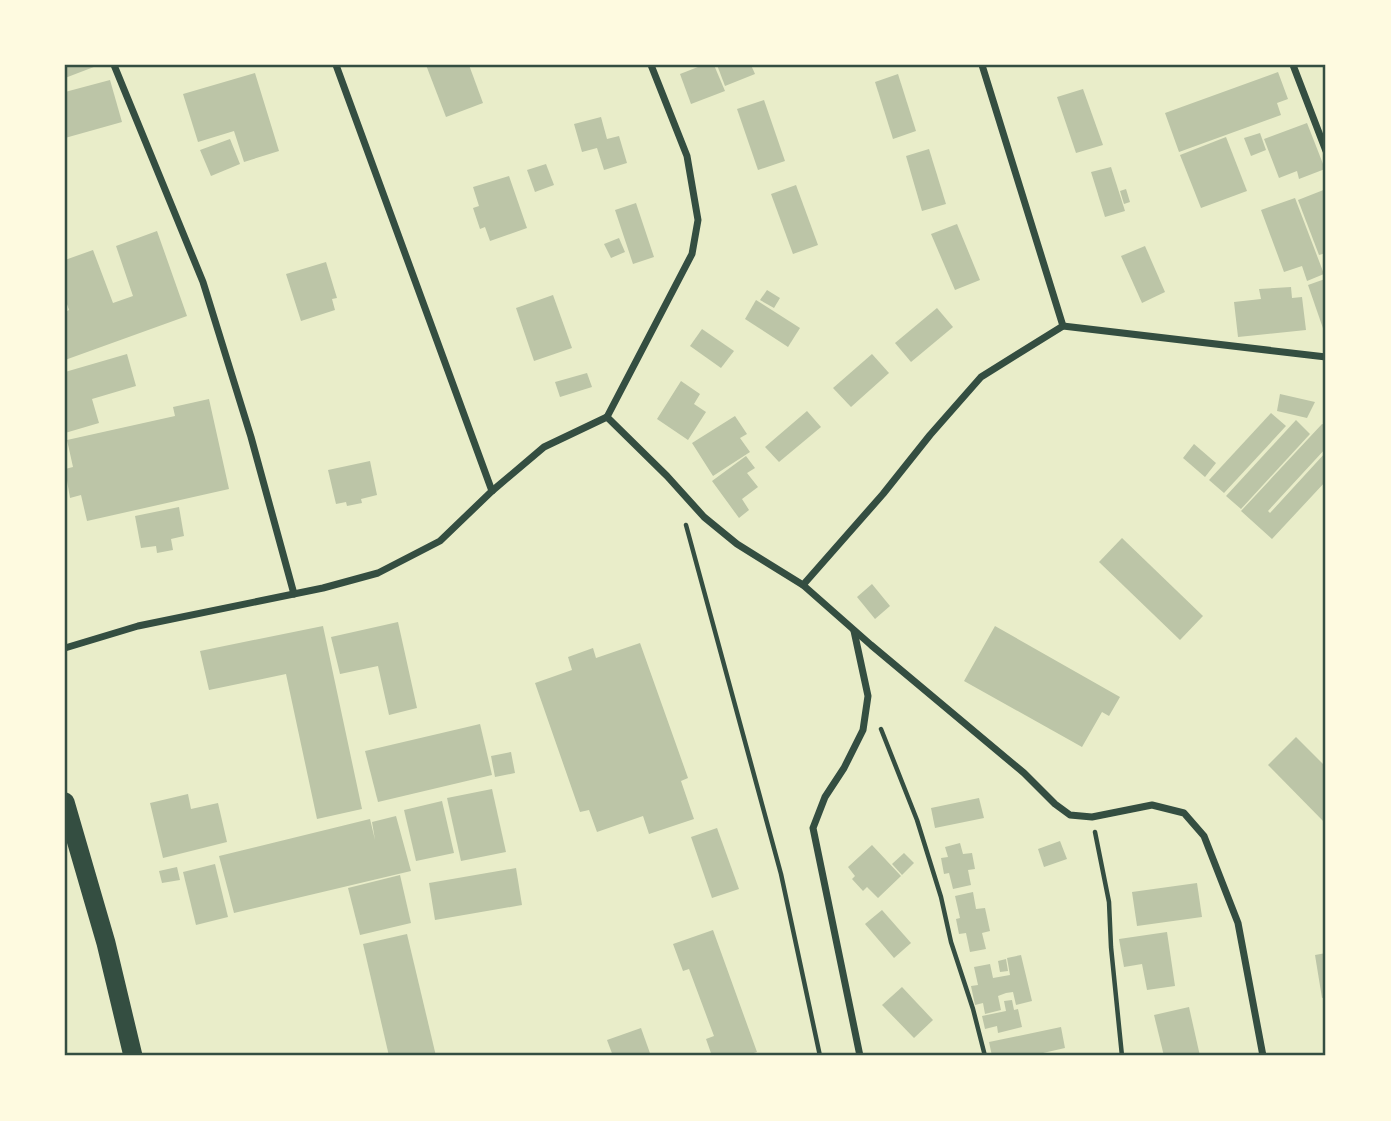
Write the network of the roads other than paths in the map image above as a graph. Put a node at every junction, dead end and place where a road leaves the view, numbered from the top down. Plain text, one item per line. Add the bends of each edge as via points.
1 (114, 65) edge
2 (337, 65) edge
3 (651, 65) edge
4 (982, 65) edge
5 (1293, 65) edge
6 (1326, 151) edge
7 (1063, 326) junction
8 (1326, 357) edge
9 (607, 417) junction
10 (492, 491) junction
11 (803, 584) junction
12 (293, 594) junction
13 (854, 630) junction
14 (65, 648) edge
15 (65, 802) edge
16 (132, 1056) edge
17 (860, 1056) edge
18 (1263, 1056) edge

1 - 12 street via 203,282
2 - 10 street
3 - 9 street via 687,156 698,220 692,254
4 - 7 street
5 - 6 street
7 - 8 street
7 - 11 street via 981,377
9 - 10 street via 544,447
9 - 11 street via 704,517 737,544
10 - 12 street via 440,541 419,552 378,573
11 - 13 street
12 - 14 street via 138,626
13 - 17 street via 869,696 863,730 813,828
13 - 18 street via 1070,815 1091,817 1152,805 1184,813 1204,836 1238,923
15 - 16 highway via 106,943

